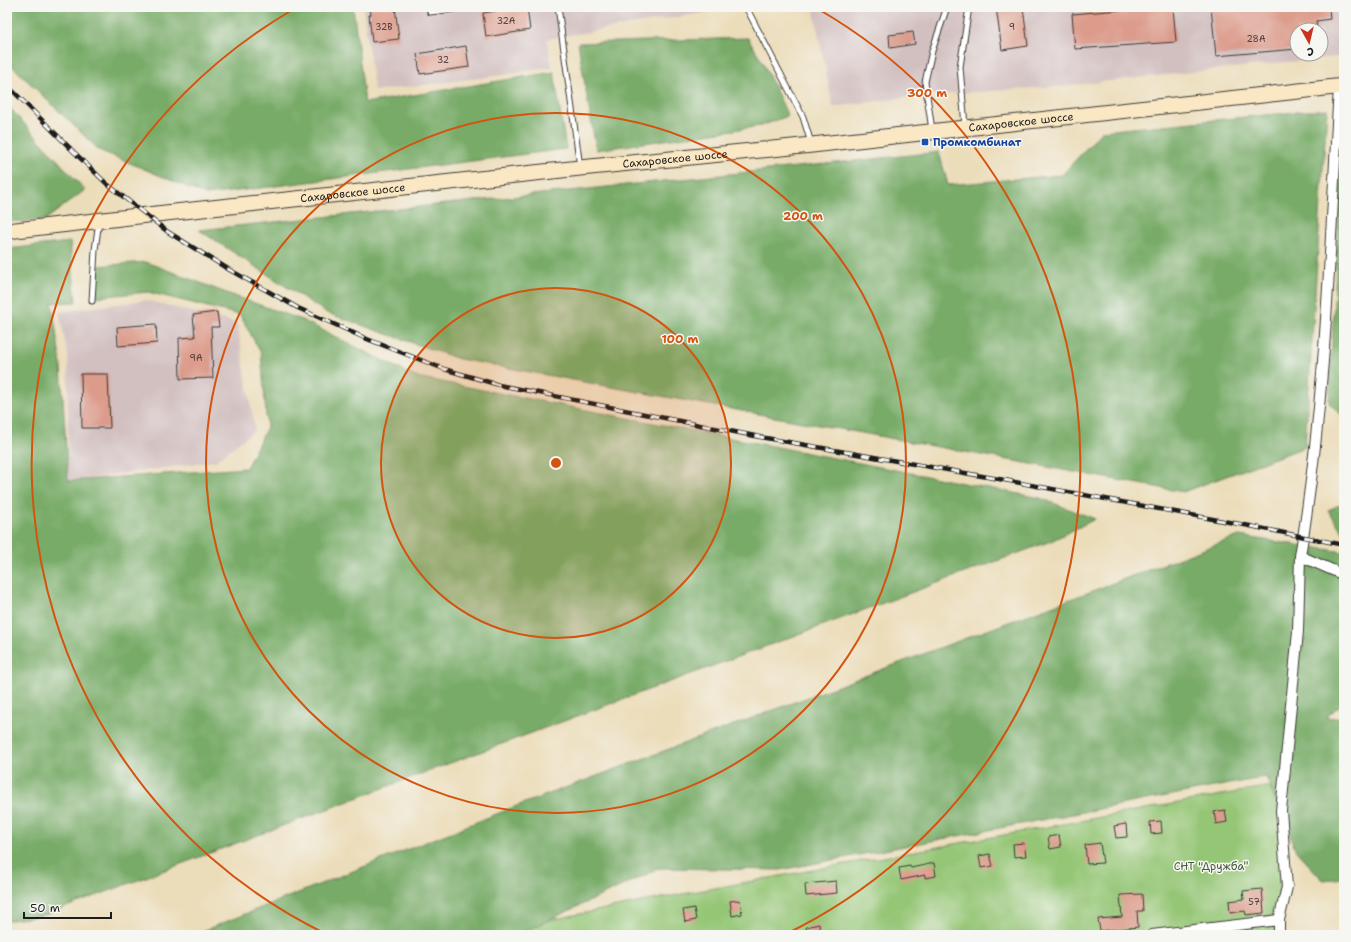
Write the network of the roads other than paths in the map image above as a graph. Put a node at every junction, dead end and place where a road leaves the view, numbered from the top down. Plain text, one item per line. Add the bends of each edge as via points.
1 (429, 7) edge
2 (469, 7) edge
3 (558, 7) edge
4 (746, 7) edge
5 (947, 7) edge
6 (969, 7) edge
7 (1341, 86) edge
8 (965, 127) junction
9 (933, 131) junction
10 (812, 145) junction
11 (580, 168) junction
12 (100, 220) junction
13 (7, 231) edge
14 (92, 301) dead end
15 (1300, 556) junction
16 (1344, 575) edge
17 (1279, 920) junction
18 (1152, 935) edge
19 (1280, 935) edge

1 - 2 lane via 430,12
3 - 11 lane
4 - 10 lane via 803,117
5 - 9 lane via 932,51 925,82
6 - 8 lane via 960,67
7 - 8 main road, Сахаровское шоссе
7 - 15 street via 1314,456
8 - 9 main road, Сахаровское шоссе
9 - 10 main road, Сахаровское шоссе
10 - 11 main road, Сахаровское шоссе
11 - 12 main road, Сахаровское шоссе
12 - 13 main road, Сахаровское шоссе
12 - 14 lane via 95,250
15 - 16 street
15 - 17 street via 1298,631 1281,811 1287,886
17 - 18 street
17 - 19 street

